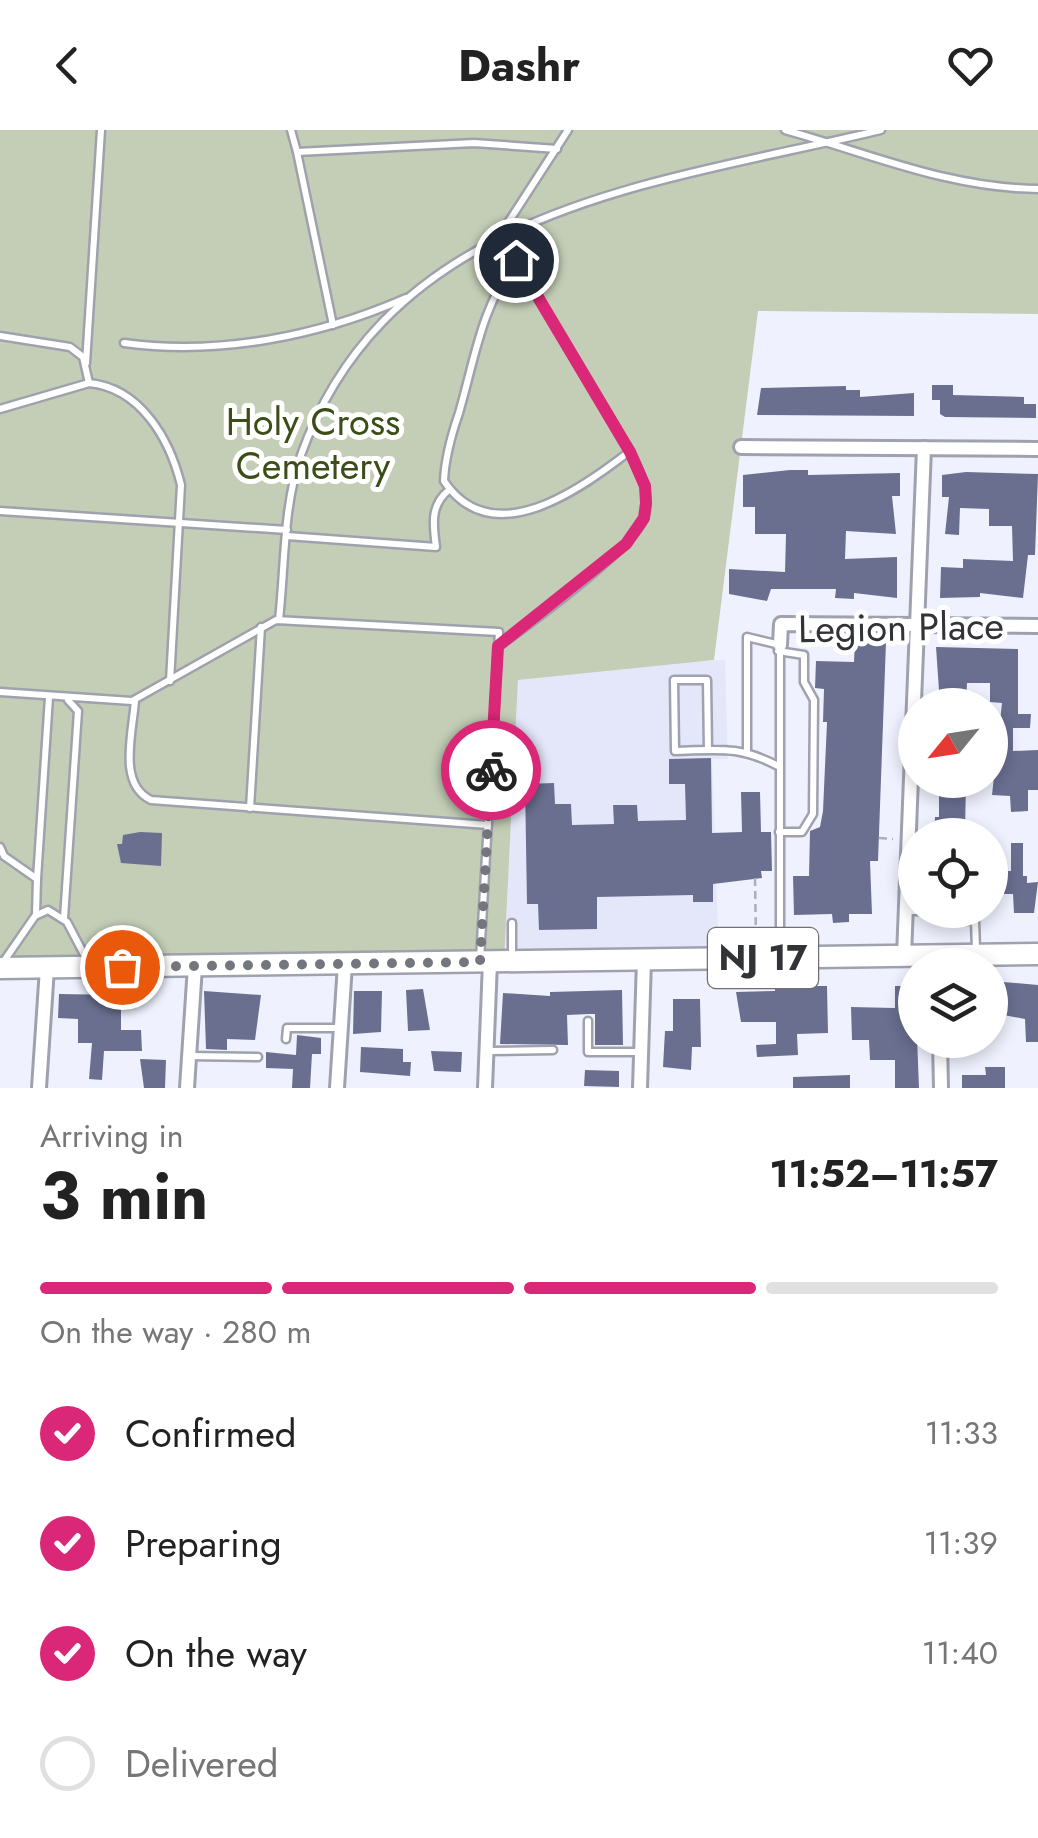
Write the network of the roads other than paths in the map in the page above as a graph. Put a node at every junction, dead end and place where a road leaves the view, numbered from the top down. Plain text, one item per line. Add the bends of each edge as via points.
1 (100, 130) edge
2 (291, 130) edge
3 (568, 130) edge
4 (786, 130) edge
5 (881, 130) edge
6 (824, 143) junction
7 (557, 150) junction
8 (297, 152) junction
9 (1038, 188) edge
10 (500, 235) junction
11 (516, 260) junction
12 (412, 296) junction
13 (333, 325) junction
14 (0, 336) edge
15 (124, 344) dead end
16 (86, 363) junction
17 (90, 383) junction
18 (0, 409) edge
19 (741, 446) dead end
20 (924, 448) junction
21 (1038, 449) edge
22 (630, 452) junction
23 (449, 490) junction
24 (0, 511) edge
25 (181, 523) junction
26 (287, 533) junction
27 (279, 620) junction
28 (917, 624) junction
29 (1038, 626) edge
30 (261, 627) junction
31 (498, 646) junction
32 (779, 648) junction
33 (170, 682) junction
34 (0, 692) edge
35 (49, 697) junction
36 (66, 699) junction
37 (134, 700) junction
38 (708, 750) junction
39 (747, 750) junction
40 (778, 766) junction
41 (250, 808) junction
42 (912, 818) edge
43 (488, 825) junction
44 (779, 832) junction
45 (0, 847) edge
46 (36, 879) junction
47 (36, 915) junction
48 (64, 918) junction
49 (512, 923) dead end
50 (1008, 954) edge
51 (1038, 954) edge
52 (898, 956) edge
53 (780, 958) junction
54 (644, 960) junction
55 (494, 962) junction
56 (345, 964) junction
57 (194, 966) junction
58 (90, 967) junction
59 (0, 968) edge
60 (47, 968) junction
61 (588, 1020) dead end
62 (341, 1028) junction
63 (286, 1039) dead end
64 (553, 1050) dead end
65 (486, 1051) junction
66 (642, 1052) junction
67 (189, 1056) junction
68 (258, 1057) dead end
69 (941, 1058) edge
70 (39, 1088) edge
71 (187, 1088) edge
72 (337, 1088) edge
73 (485, 1088) edge
74 (640, 1088) edge
75 (942, 1088) edge

1 - 16 lane
2 - 8 lane
3 - 7 lane
4 - 6 lane
5 - 6 lane
6 - 9 lane via 974,186
6 - 10 lane via 600,195
7 - 8 lane via 474,142
7 - 10 lane
8 - 13 lane
10 - 11 lane
10 - 12 lane
11 - 22 lane
11 - 23 lane via 496,287 469,364 444,468
12 - 13 lane
12 - 26 lane via 355,356 322,409 297,471
13 - 15 lane via 221,346
14 - 16 lane via 70,347
16 - 17 lane
17 - 18 lane
17 - 25 lane via 123,394 160,433 181,485
19 - 20 street
20 - 21 street
20 - 28 street
22 - 23 lane via 530,512 483,514
22 - 31 lane via 645,486 638,530
23 - 26 lane via 435,511 436,547
24 - 25 lane
25 - 26 lane
25 - 33 lane
26 - 27 lane
27 - 30 lane
27 - 31 lane via 499,632
28 - 29 street, Legion Place
28 - 32 street, Legion Place via 781,624
28 - 42 street
30 - 33 lane
30 - 41 lane
31 - 43 lane
32 - 39 lane via 747,637
32 - 40 lane
32 - 44 lane via 804,654 804,682 814,700 812,814 802,832
33 - 37 lane
34 - 35 lane
35 - 36 lane
35 - 46 lane
36 - 37 lane
36 - 48 lane via 78,711
37 - 41 lane via 135,790 155,801
38 - 38 lane via 675,751 674,680 707,680
38 - 39 lane
39 - 40 lane
40 - 44 lane
41 - 43 lane
43 - 55 lane
44 - 53 lane
45 - 46 lane
46 - 47 lane
47 - 48 lane via 48,910
47 - 59 lane
48 - 58 lane
49 - 55 lane
50 - 51 main road, NJ 17
52 - 53 main road, NJ 17
53 - 54 main road, NJ 17
54 - 55 main road, NJ 17
54 - 66 street
55 - 56 main road, NJ 17
55 - 65 street
56 - 57 main road, NJ 17
56 - 62 street
57 - 58 main road, NJ 17
57 - 67 street
58 - 60 main road, NJ 17
59 - 60 main road, NJ 17
60 - 70 street
61 - 66 lane via 588,1052
62 - 63 lane via 287,1028
62 - 72 street
64 - 65 lane
65 - 73 street
66 - 74 street
67 - 68 lane
67 - 71 street
69 - 75 street

